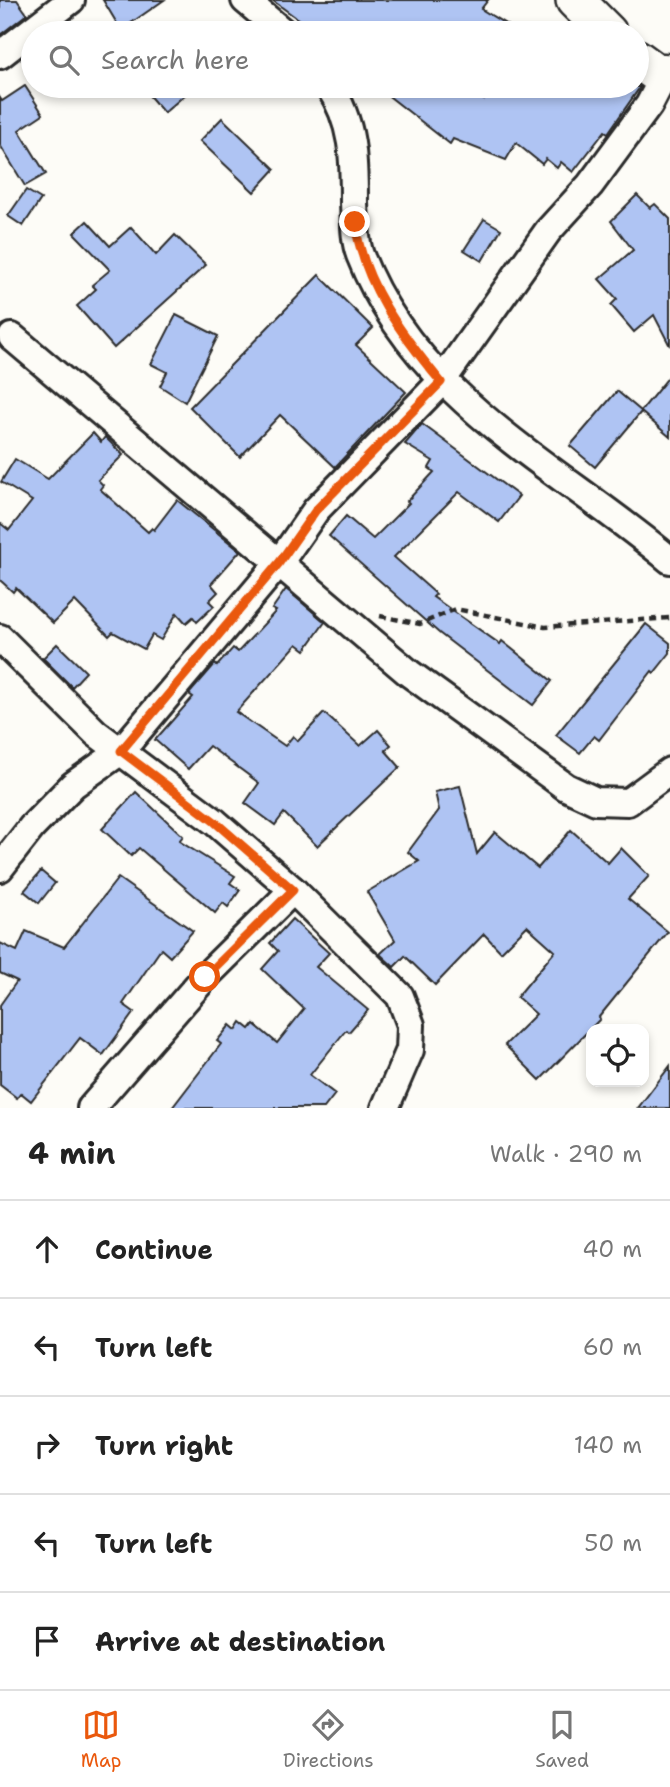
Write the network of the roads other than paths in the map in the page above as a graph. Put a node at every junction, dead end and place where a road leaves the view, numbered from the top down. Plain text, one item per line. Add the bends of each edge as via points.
1 (71, 0) edge
2 (245, 0) edge
3 (575, 0) edge
4 (44, 21) edge
5 (270, 21) edge
6 (596, 21) edge
7 (21, 39) edge
8 (0, 55) edge
9 (657, 69) edge
10 (336, 98) edge
11 (12, 337) dead end
12 (441, 382) junction
13 (670, 560) edge
14 (279, 563) junction
15 (0, 638) edge
16 (121, 751) junction
17 (670, 771) edge
18 (0, 868) edge
19 (293, 890) junction
20 (91, 1108) edge
21 (384, 1108) edge

1 - 4 street
2 - 5 street
3 - 6 main road
7 - 8 street
9 - 12 street via 649,105 590,185 548,231
10 - 12 street via 351,130 359,253 406,340
11 - 14 street
12 - 13 street
12 - 14 street via 316,510
14 - 16 street
14 - 17 street via 409,673 566,788 596,801 628,802
15 - 16 street via 80,718
16 - 18 street via 74,785
16 - 19 street via 215,822
19 - 20 street via 205,977
19 - 21 street via 400,996 411,1025 410,1050

